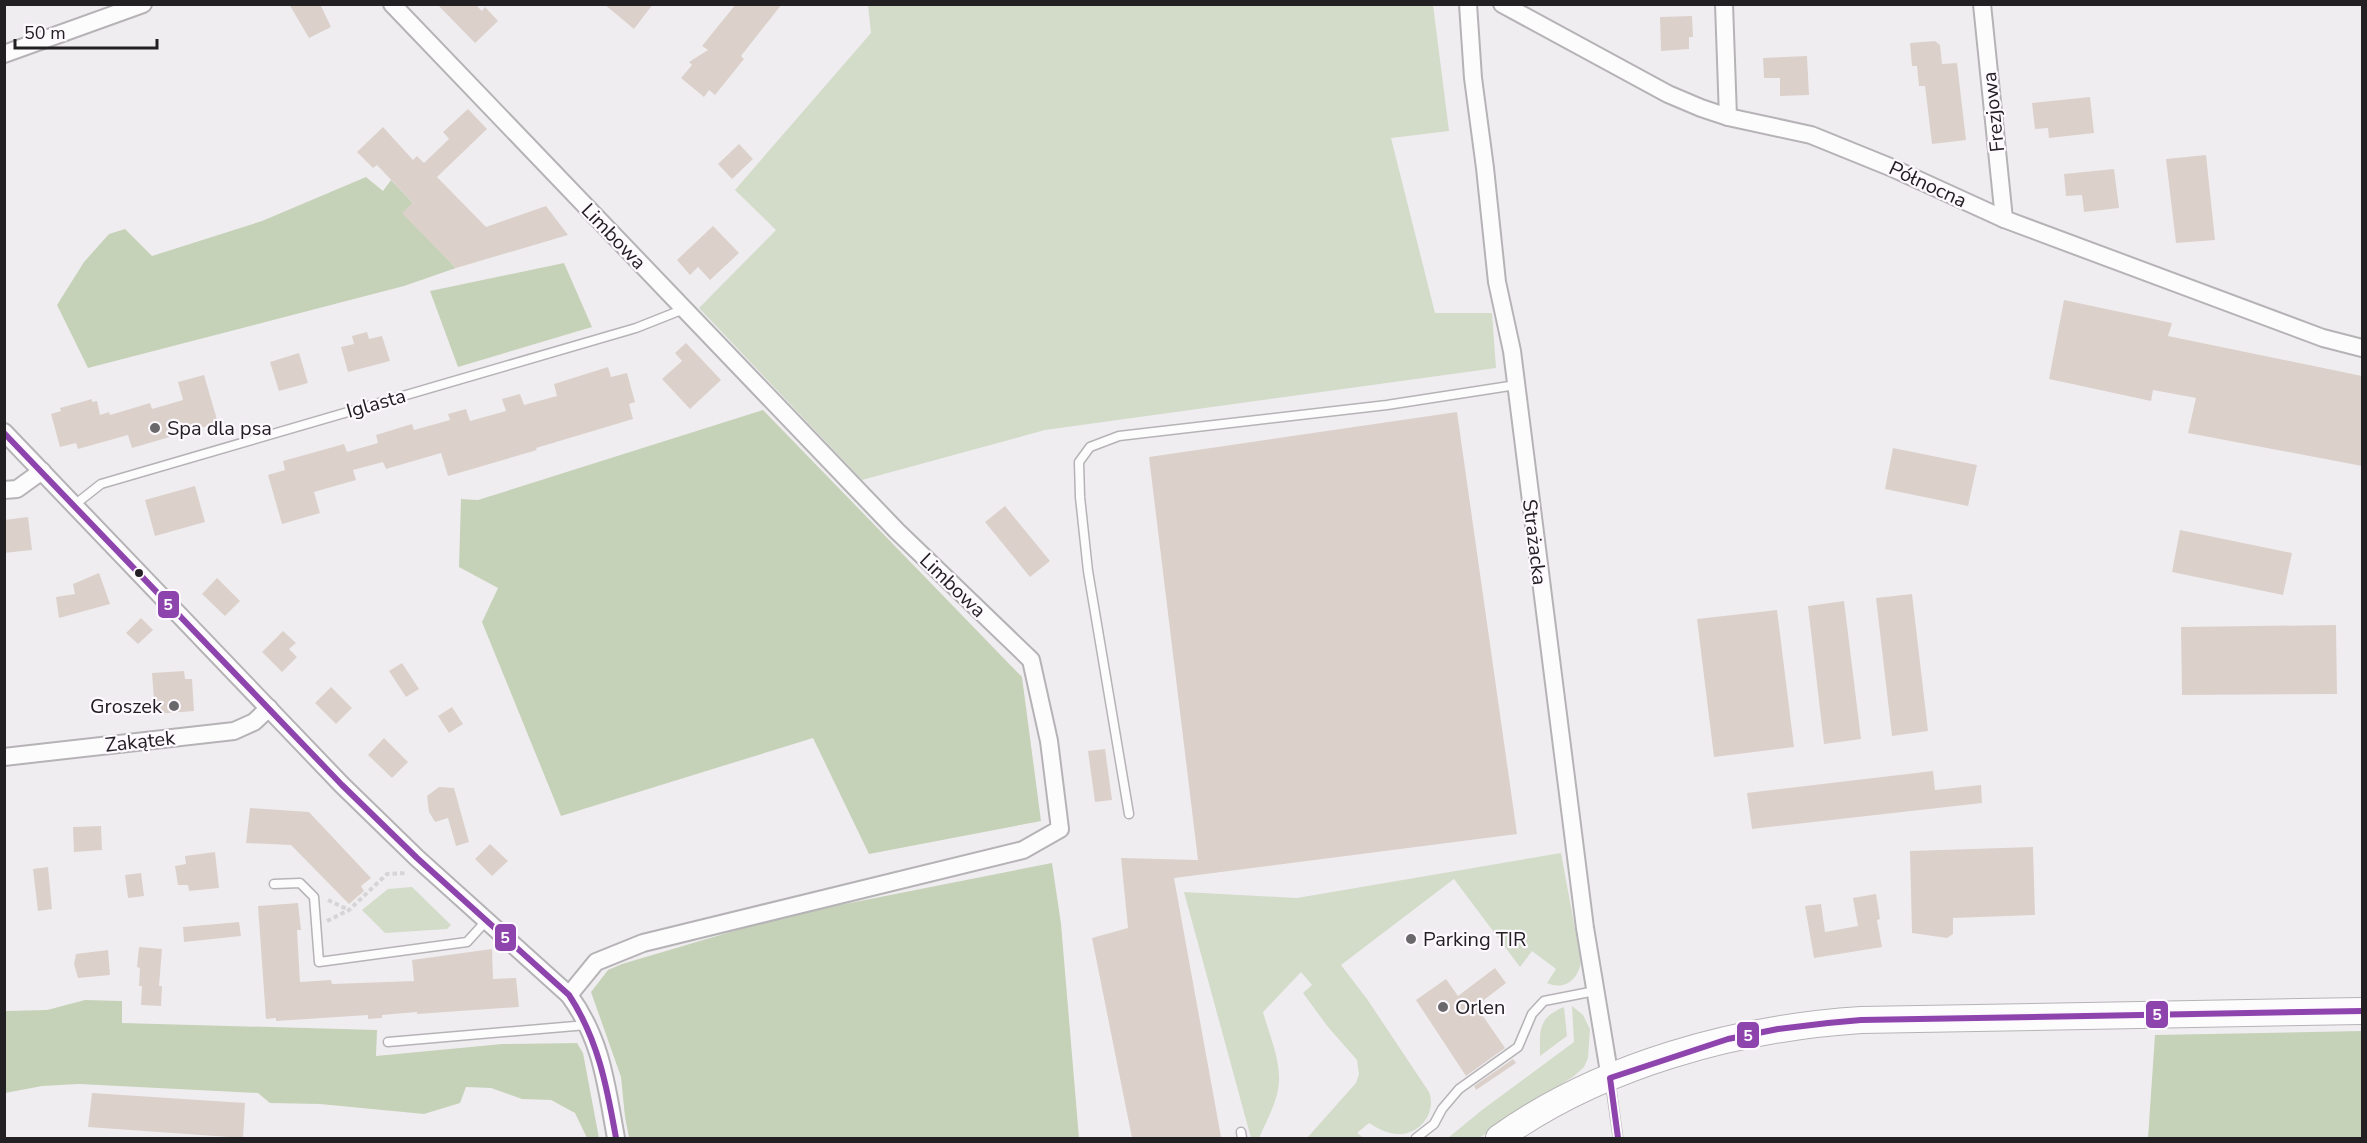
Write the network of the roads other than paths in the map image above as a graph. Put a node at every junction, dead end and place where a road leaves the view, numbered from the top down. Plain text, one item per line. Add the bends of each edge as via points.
1 (392, 4) edge
2 (1468, 4) edge
3 (1502, 4) edge
4 (1724, 4) edge
5 (1982, 4) edge
6 (131, 6) edge
7 (4, 54) edge
8 (1728, 117) junction
9 (2004, 219) junction
10 (684, 309) junction
11 (2362, 348) edge
12 (1516, 385) junction
13 (4, 432) edge
14 (42, 471) junction
15 (4, 490) edge
16 (73, 506) junction
17 (269, 708) junction
18 (4, 757) edge
19 (1129, 814) dead end
20 (274, 884) dead end
21 (487, 920) junction
22 (1595, 991) junction
23 (568, 994) junction
24 (2362, 1011) edge
25 (588, 1025) junction
26 (388, 1042) dead end
27 (1610, 1078) junction
28 (616, 1138) edge
29 (1416, 1138) edge
30 (1499, 1138) edge
31 (1618, 1138) edge

1 - 10 street, Limbowa
2 - 12 street, Strażacka via 1493,248
3 - 8 street, Północna via 1668,94
4 - 8 street
5 - 9 street, Frezjowa
6 - 7 street
8 - 9 street, Północna via 1811,135 1890,166
9 - 11 street, Północna via 2323,338
10 - 16 lane, Iglasta via 636,328 101,484
10 - 23 street, Limbowa via 897,531 1031,660 1049,741 1060,829 1023,849 643,943 596,962
12 - 19 lane via 1387,405 1119,436 1090,447 1079,462 1080,497 1088,571
12 - 22 street, Strażacka
13 - 14 street
14 - 15 street via 17,489
14 - 16 street
16 - 17 street
17 - 18 street, Zakątek via 254,722 234,731
17 - 21 street via 342,785
20 - 21 lane via 300,883 314,897 319,962 467,942
21 - 23 street
22 - 27 street, Strażacka
22 - 29 lane via 1544,1001 1532,1014 1518,1047 1459,1089 1434,1124
23 - 25 street
24 - 27 main road via 1820,1023 1730,1038
25 - 26 lane
25 - 28 street via 596,1042
27 - 30 main road via 1564,1099
27 - 31 lane

